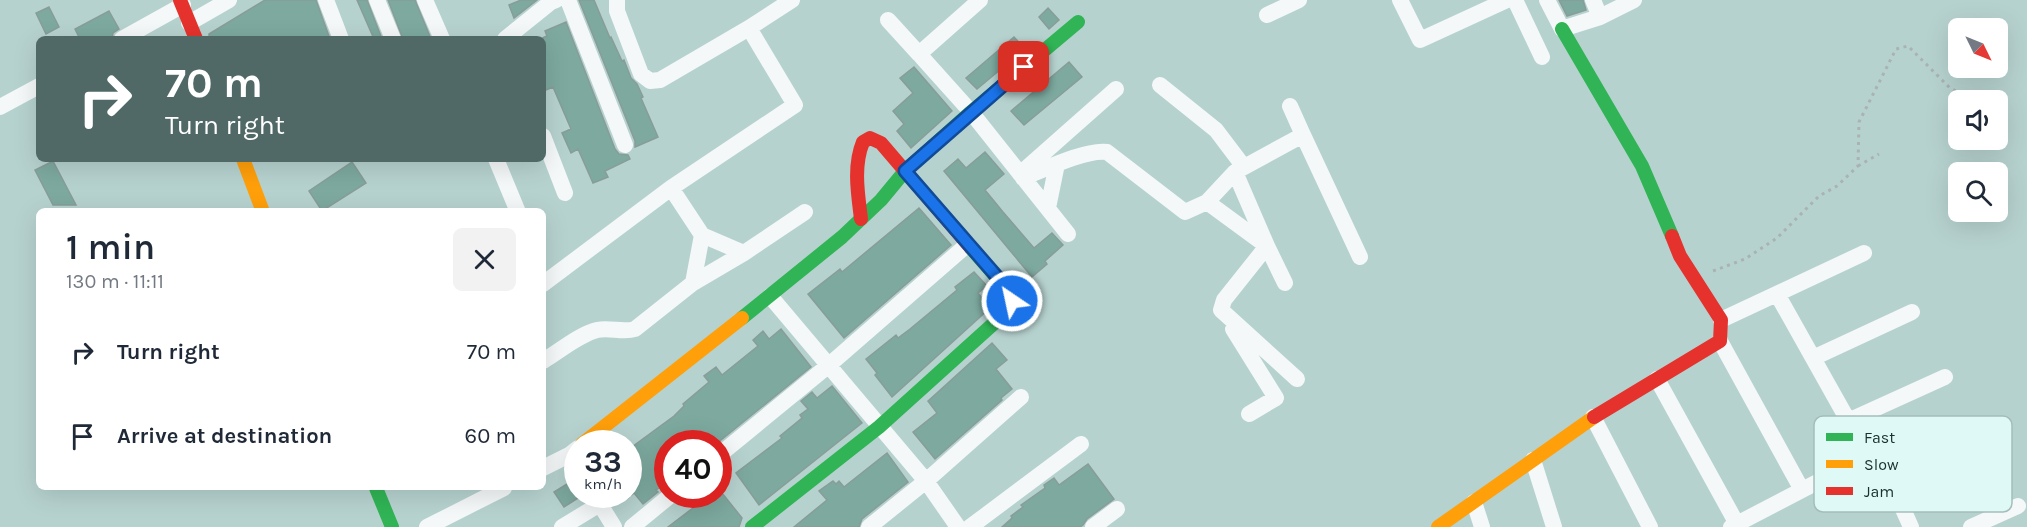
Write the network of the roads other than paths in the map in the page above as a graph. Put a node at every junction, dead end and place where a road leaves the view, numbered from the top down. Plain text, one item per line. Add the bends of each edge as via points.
1 (229, 0) edge
2 (326, 0) edge
3 (377, 0) edge
4 (425, 0) edge
5 (556, 0) edge
6 (617, 0) edge
7 (792, 0) edge
8 (980, 0) edge
9 (1299, 0) edge
10 (1400, 0) edge
11 (1507, 0) edge
12 (1515, 0) edge
13 (1547, 0) edge
14 (1593, 0) edge
15 (1634, 0) edge
16 (182, 3) edge
17 (1268, 15) dead end
18 (1600, 16) junction
19 (888, 21) dead end
20 (1078, 22) dead end
21 (749, 28) junction
22 (1562, 29) junction
23 (193, 31) edge
24 (127, 36) edge
25 (340, 36) edge
26 (392, 36) edge
27 (441, 36) edge
28 (509, 36) edge
29 (920, 54) junction
30 (1542, 57) dead end
31 (1160, 85) dead end
32 (36, 88) edge
33 (1116, 90) dead end
34 (1290, 106) dead end
35 (0, 107) edge
36 (971, 112) junction
37 (1303, 135) junction
38 (546, 144) edge
39 (625, 145) dead end
40 (244, 162) edge
41 (497, 162) edge
42 (1057, 164) junction
43 (1239, 170) junction
44 (905, 171) junction
45 (1021, 176) junction
46 (671, 188) junction
47 (565, 193) dead end
48 (1207, 202) junction
49 (261, 208) edge
50 (516, 208) edge
51 (1048, 208) junction
52 (805, 212) dead end
53 (861, 219) junction
54 (1068, 234) dead end
55 (702, 235) junction
56 (968, 244) junction
57 (1267, 246) junction
58 (744, 253) junction
59 (1864, 253) dead end
60 (1360, 257) dead end
61 (546, 282) edge
62 (693, 283) junction
63 (1285, 283) dead end
64 (1777, 294) junction
65 (770, 296) junction
66 (1221, 310) junction
67 (1912, 312) dead end
68 (1721, 320) junction
69 (1720, 342) junction
70 (1813, 358) junction
71 (546, 359) edge
72 (829, 365) junction
73 (1945, 377) dead end
74 (1297, 379) dead end
75 (1657, 379) junction
76 (1021, 397) dead end
77 (1249, 414) dead end
78 (1845, 416) edge
79 (1859, 416) edge
80 (1593, 417) junction
81 (879, 427) junction
82 (600, 430) edge
83 (1081, 444) dead end
84 (732, 445) edge
85 (1533, 460) junction
86 (564, 461) edge
87 (546, 467) edge
88 (926, 481) junction
89 (1814, 484) edge
90 (377, 490) edge
91 (500, 490) edge
92 (1802, 490) junction
93 (1474, 502) junction
94 (2019, 506) dead end
95 (586, 508) edge
96 (602, 508) edge
97 (655, 508) edge
98 (1117, 509) dead end
99 (2012, 509) edge
100 (1904, 512) edge
101 (2005, 512) edge
102 (956, 523) edge
103 (1734, 525) edge
104 (392, 527) edge
105 (427, 527) edge
106 (562, 527) edge
107 (614, 527) edge
108 (632, 527) edge
109 (752, 527) edge
110 (869, 527) edge
111 (970, 527) edge
112 (1093, 527) edge
113 (1438, 527) edge
114 (1482, 527) edge
115 (1554, 527) edge
116 (1650, 527) edge
117 (1911, 527) edge
118 (1971, 527) edge

1 - 23 street
2 - 25 street
3 - 26 street
4 - 27 street
5 - 28 street
5 - 39 street
6 - 21 street via 617,11 641,74 650,81 660,80
7 - 21 street
8 - 29 street
9 - 17 street
10 - 11 street via 1420,40
12 - 30 street
13 - 22 street
14 - 18 street
15 - 18 street
16 - 23 street
16 - 24 street
18 - 22 street
19 - 29 street
20 - 36 street
21 - 46 street via 795,105
22 - 68 street via 1642,166 1680,256
29 - 36 street
31 - 43 street via 1216,130
32 - 35 street
33 - 45 street
34 - 37 street
36 - 44 street
36 - 45 street
37 - 43 street
37 - 60 street
38 - 47 street
40 - 49 street
41 - 50 street
42 - 45 street
42 - 48 street via 1107,152 1180,210 1185,212
42 - 51 street
43 - 48 street
43 - 57 street
44 - 53 street
44 - 53 street via 876,139 865,138 860,143 857,161
44 - 56 street
45 - 51 street
46 - 55 street
46 - 61 street
48 - 57 street
51 - 54 street
52 - 58 street
53 - 65 street
55 - 58 street
55 - 62 street
56 - 72 street
56 - 81 street via 1012,294 1012,307
57 - 63 street
57 - 66 street via 1224,300
58 - 62 street
59 - 64 street
62 - 71 street via 635,329 596,330
64 - 68 street
64 - 70 street
65 - 72 street
65 - 82 street
66 - 74 street
66 - 77 street via 1276,398
67 - 70 street
68 - 69 street
69 - 75 street
69 - 92 street
70 - 78 street
72 - 81 street
72 - 84 street
73 - 79 street
75 - 80 street
75 - 103 street
76 - 88 street
80 - 85 street
80 - 116 street
81 - 88 street
81 - 109 street
83 - 111 street
85 - 93 street
85 - 115 street
86 - 87 street
88 - 102 street
88 - 110 street
89 - 92 street
90 - 104 street
91 - 105 street
92 - 103 street
93 - 113 street
93 - 114 street
94 - 99 street
95 - 106 street
96 - 107 street
97 - 108 street
98 - 112 street
100 - 117 street
101 - 118 street

